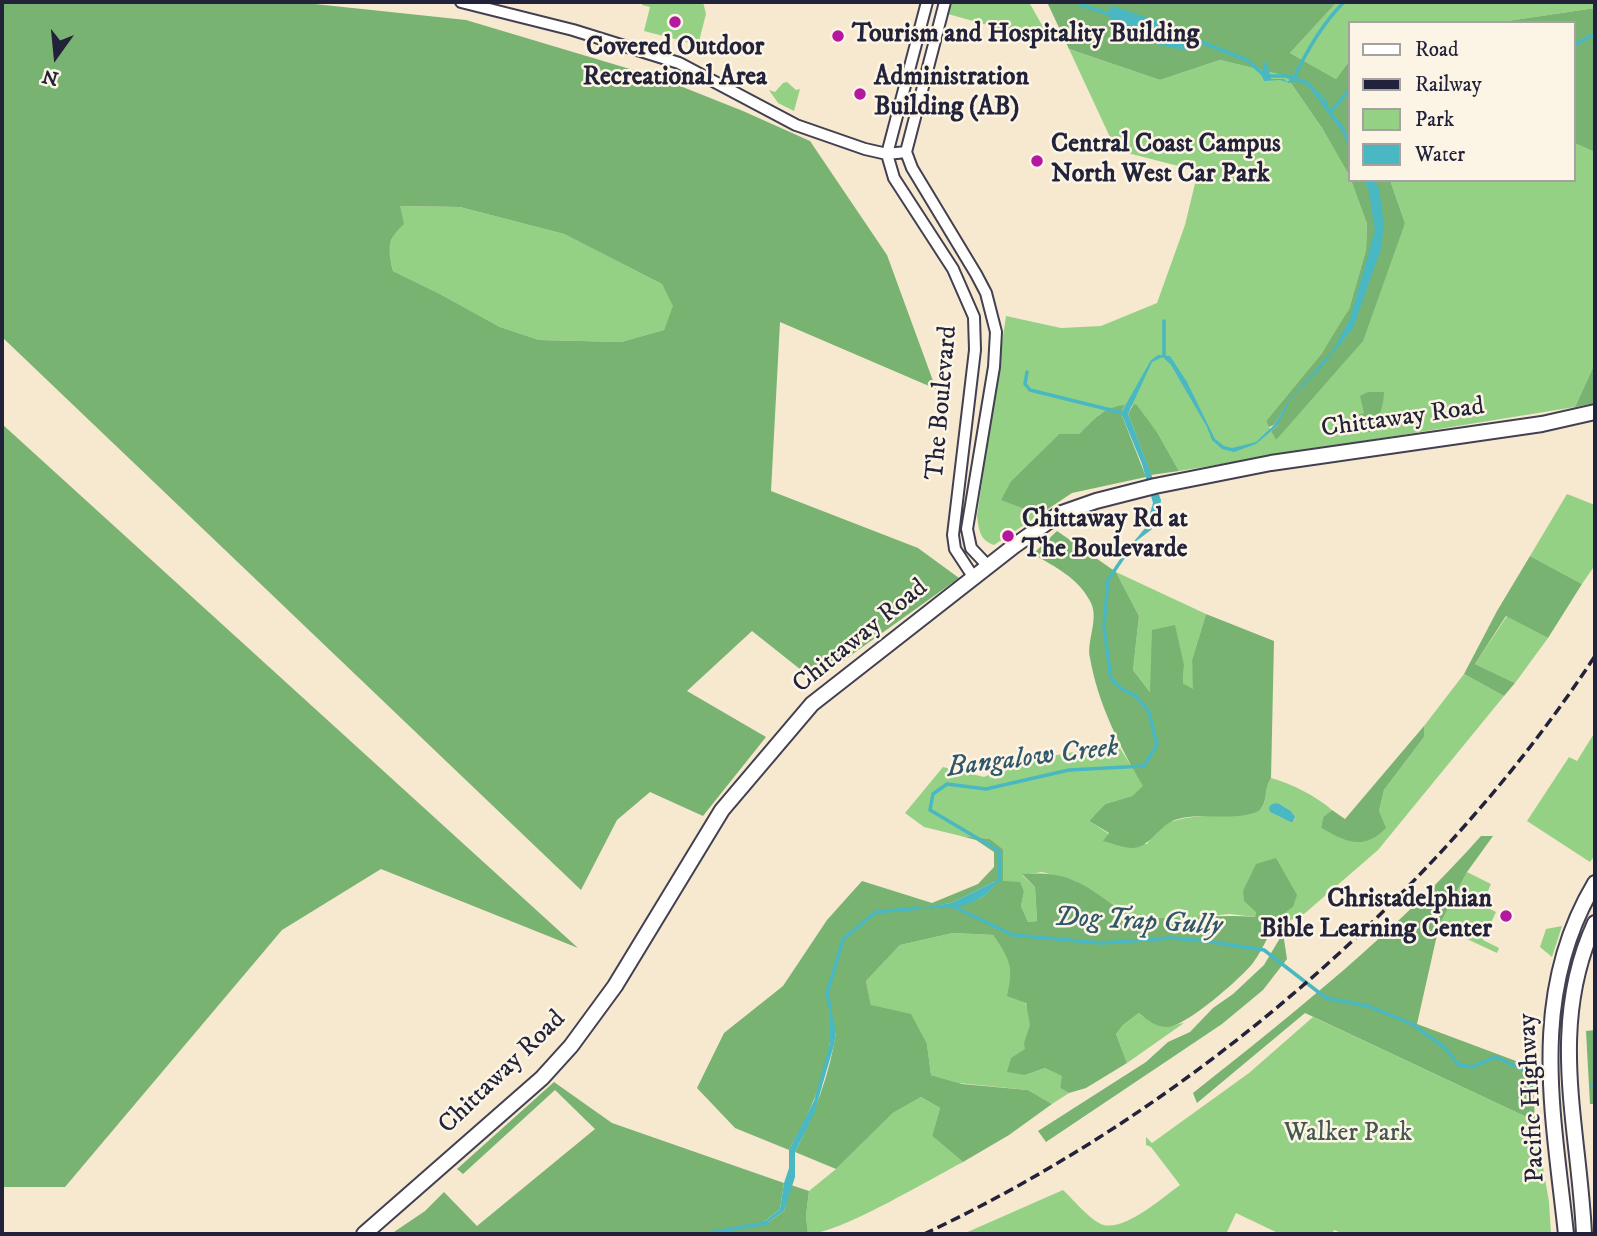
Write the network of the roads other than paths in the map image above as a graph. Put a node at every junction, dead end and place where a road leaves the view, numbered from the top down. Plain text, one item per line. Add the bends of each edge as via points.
1 (461, 2) edge
2 (927, 2) edge
3 (945, 2) edge
4 (906, 152) junction
5 (887, 154) junction
6 (1595, 412) edge
7 (989, 567) junction
8 (974, 578) junction
9 (1595, 883) edge
10 (1595, 923) edge
11 (364, 1234) edge
12 (1566, 1234) edge
13 (1584, 1234) edge

1 - 5 street via 679,63 794,124
2 - 5 street
3 - 4 street
4 - 5 street
4 - 7 street, The Boulevard via 986,293 996,332 967,529 971,548
5 - 8 street, The Boulevard via 894,178 953,270 974,317 975,350 953,535 955,550
6 - 7 main road, Chittaway Road via 1542,424 1271,463 1096,501 1059,513
7 - 8 main road, Chittaway Road
8 - 11 main road, Chittaway Road via 811,704 722,810 604,1004 572,1046
9 - 12 main road, Pacific Highway via 1565,946 1551,1020
10 - 13 main road, Pacific Highway via 1578,968 1568,1024

